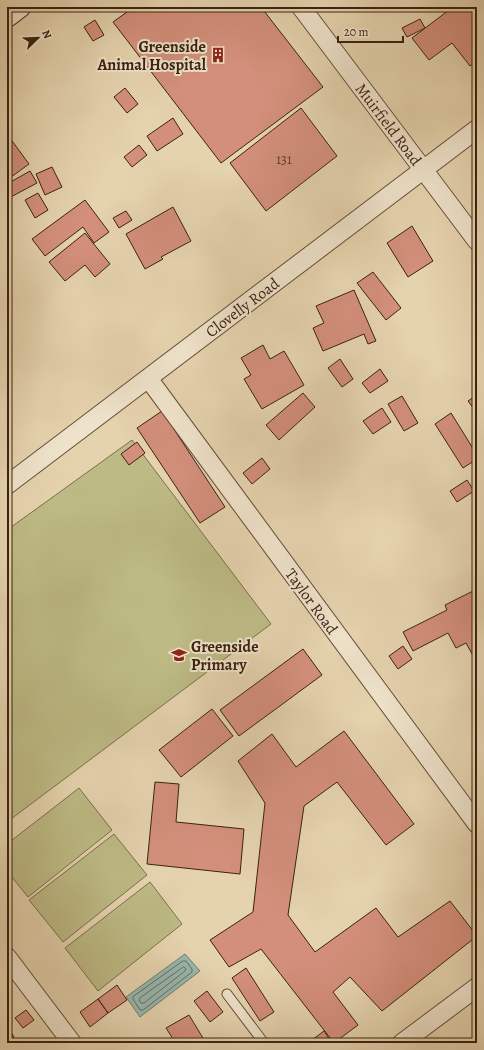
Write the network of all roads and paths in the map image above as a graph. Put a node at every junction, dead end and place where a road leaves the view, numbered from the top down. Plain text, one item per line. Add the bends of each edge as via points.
1 (18, 7) edge
2 (301, 7) edge
3 (7, 16) edge
4 (477, 129) edge
5 (424, 169) junction
6 (477, 241) edge
7 (148, 378) junction
8 (7, 485) edge
9 (477, 824) edge
10 (7, 957) edge
11 (477, 987) edge
12 (227, 994) dead end
13 (72, 1043) edge
14 (264, 1043) edge
15 (402, 1043) edge

1 - 3 main road
2 - 5 street, Muirfield Road
4 - 5 street, Clovelly Road
5 - 6 street, Muirfield Road
5 - 7 street, Clovelly Road
7 - 8 street, Clovelly Road
7 - 9 street, Taylor Road
10 - 13 street
11 - 15 street
12 - 14 lane

